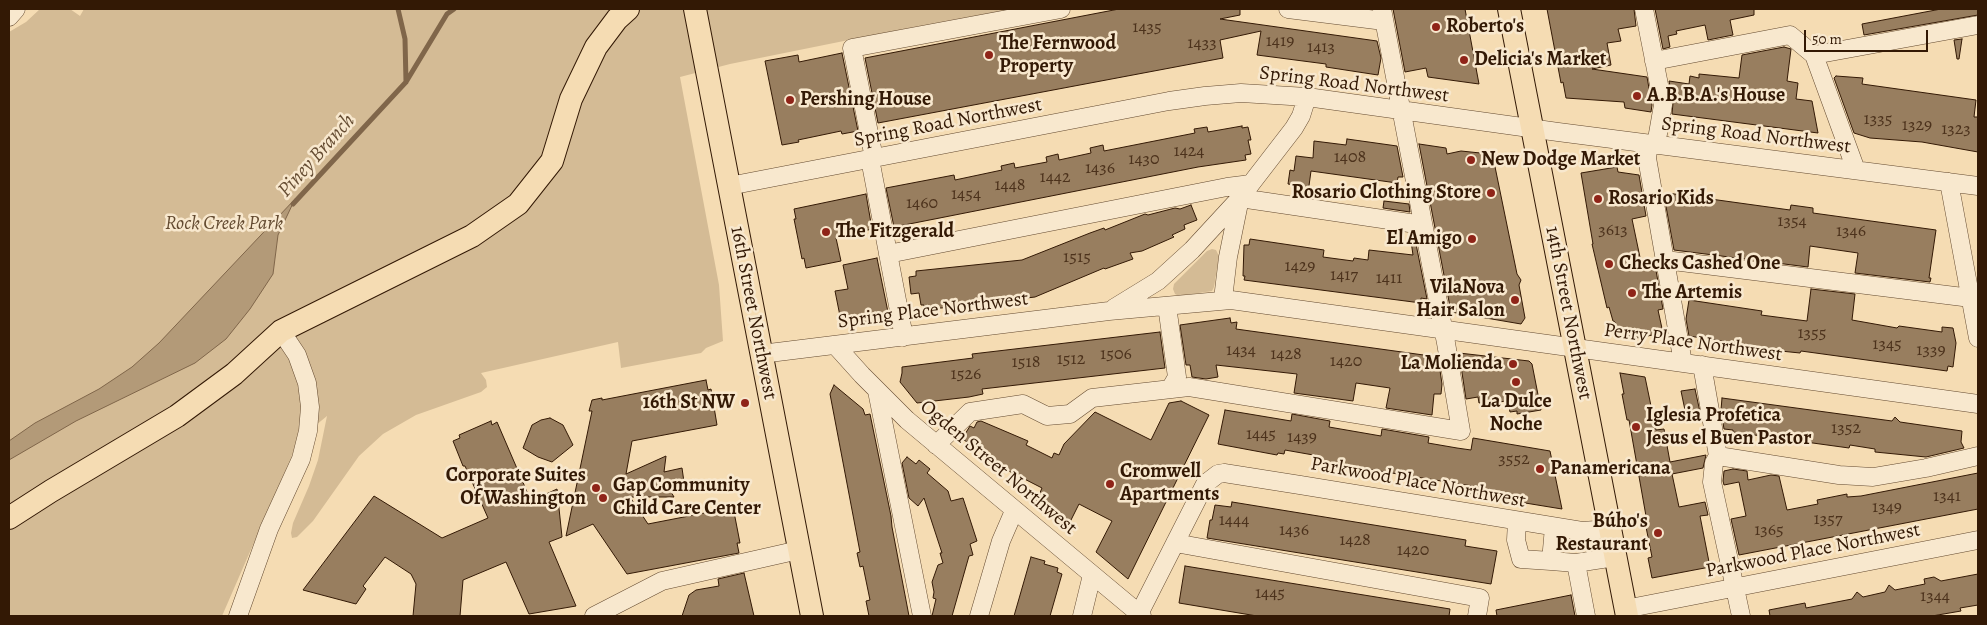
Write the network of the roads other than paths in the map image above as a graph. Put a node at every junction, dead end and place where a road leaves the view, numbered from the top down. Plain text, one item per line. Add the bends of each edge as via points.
1 (16, 9) edge
2 (628, 9) edge
3 (695, 9) edge
4 (1061, 9) edge
5 (1288, 9) edge
6 (1509, 9) edge
7 (1644, 9) edge
8 (1383, 15) edge
9 (9, 17) edge
10 (1978, 25) edge
11 (1814, 55) junction
12 (1654, 61) junction
13 (1308, 97) junction
14 (1401, 110) junction
15 (1532, 128) junction
16 (1653, 144) junction
17 (872, 159) junction
18 (1856, 170) junction
19 (1948, 182) junction
20 (729, 186) junction
21 (1978, 186) edge
22 (1245, 191) junction
23 (1423, 225) junction
24 (888, 254) junction
25 (1665, 260) junction
26 (1971, 298) junction
27 (1223, 300) junction
28 (1168, 306) junction
29 (1110, 311) junction
30 (1444, 329) junction
31 (281, 332) junction
32 (904, 337) junction
33 (1978, 338) edge
34 (835, 345) junction
35 (1575, 348) junction
36 (761, 354) junction
37 (1683, 363) junction
38 (1702, 365) junction
39 (1170, 389) junction
40 (877, 391) junction
41 (1978, 404) edge
42 (936, 445) junction
43 (1718, 456) junction
44 (1978, 456) edge
45 (1014, 510) junction
46 (9, 518) edge
47 (1517, 521) junction
48 (1554, 527) junction
49 (1610, 529) junction
50 (1978, 540) edge
51 (1175, 543) junction
52 (799, 550) junction
53 (1615, 557) junction
54 (1551, 561) junction
55 (1576, 563) junction
56 (1092, 575) junction
57 (1735, 588) junction
58 (1626, 612) edge
59 (1140, 615) edge
60 (238, 616) edge
61 (594, 616) edge
62 (812, 616) edge
63 (922, 616) edge
64 (979, 616) edge
65 (1082, 616) edge
66 (1477, 616) edge
67 (1586, 616) edge
68 (1741, 616) edge

1 - 9 street
2 - 31 main road via 596,47 570,99 552,160 518,204 472,236
3 - 20 main road, 16th Street Northwest
4 - 17 street via 852,48
5 - 8 street
6 - 15 main road, 14th Street Northwest
7 - 12 street
8 - 14 street
10 - 11 street
11 - 12 street via 1790,35
11 - 18 street
12 - 16 street via 1663,105
13 - 14 street, Spring Road Northwest
13 - 17 street, Spring Road Northwest via 1241,93 1181,99
13 - 22 street, Spring Place Northwest via 1294,128
14 - 15 street, Spring Road Northwest
14 - 23 street
15 - 16 street, Spring Road Northwest
15 - 35 main road, 14th Street Northwest
16 - 18 street, Spring Road Northwest
16 - 25 street via 1647,158
17 - 20 street, Spring Road Northwest
17 - 24 street
18 - 19 street, Spring Road Northwest
19 - 21 street, Spring Road Northwest
19 - 26 street
20 - 36 main road, 16th Street Northwest
22 - 23 street
22 - 24 street via 1227,187
22 - 27 street, Spring Place Northwest via 1228,256
22 - 29 street, Spring Place Northwest via 1175,266 1144,291
23 - 30 street
24 - 32 street
25 - 26 street
25 - 37 street
26 - 33 street
27 - 28 street, Spring Place Northwest
27 - 30 street, Perry Place Northwest
28 - 29 street, Spring Place Northwest
28 - 39 street via 1177,377
29 - 32 street, Spring Place Northwest
30 - 35 street, Perry Place Northwest
30 - 39 street via 1461,431 1188,387
31 - 46 main road via 234,374 184,411
31 - 60 street via 298,355 307,383 308,431
32 - 34 street, Spring Place Northwest
34 - 36 street, Spring Place Northwest
34 - 40 street, Ogden Street Northwest
35 - 37 street, Perry Place Northwest
35 - 49 main road, 14th Street Northwest
36 - 52 main road, 16th Street Northwest
37 - 38 street, Perry Place Northwest
38 - 41 street, Perry Place Northwest
38 - 43 street
39 - 42 street via 1092,398 1070,414 1047,416 1023,404 970,412
40 - 42 street, Ogden Street Northwest
40 - 63 street
42 - 45 street, Ogden Street Northwest
43 - 44 street via 1840,475 1873,476
43 - 57 street via 1712,482
45 - 56 street, Ogden Street Northwest
45 - 64 street via 1001,541
47 - 48 street, Parkwood Place Northwest
47 - 51 street, Parkwood Place Northwest via 1218,474 1205,484
47 - 54 street via 1516,540 1521,559
48 - 49 street, Parkwood Place Northwest via 1582,532
48 - 54 street
49 - 53 main road, 14th Street Northwest
50 - 57 street, Parkwood Place Northwest
51 - 59 street
51 - 66 street via 1480,598
52 - 61 street via 662,581
52 - 62 main road, 16th Street Northwest
53 - 55 street
53 - 58 main road, 14th Street Northwest
54 - 55 street
55 - 67 street
56 - 59 street, Ogden Street Northwest
56 - 65 street
57 - 58 street, Parkwood Place Northwest
57 - 68 street

